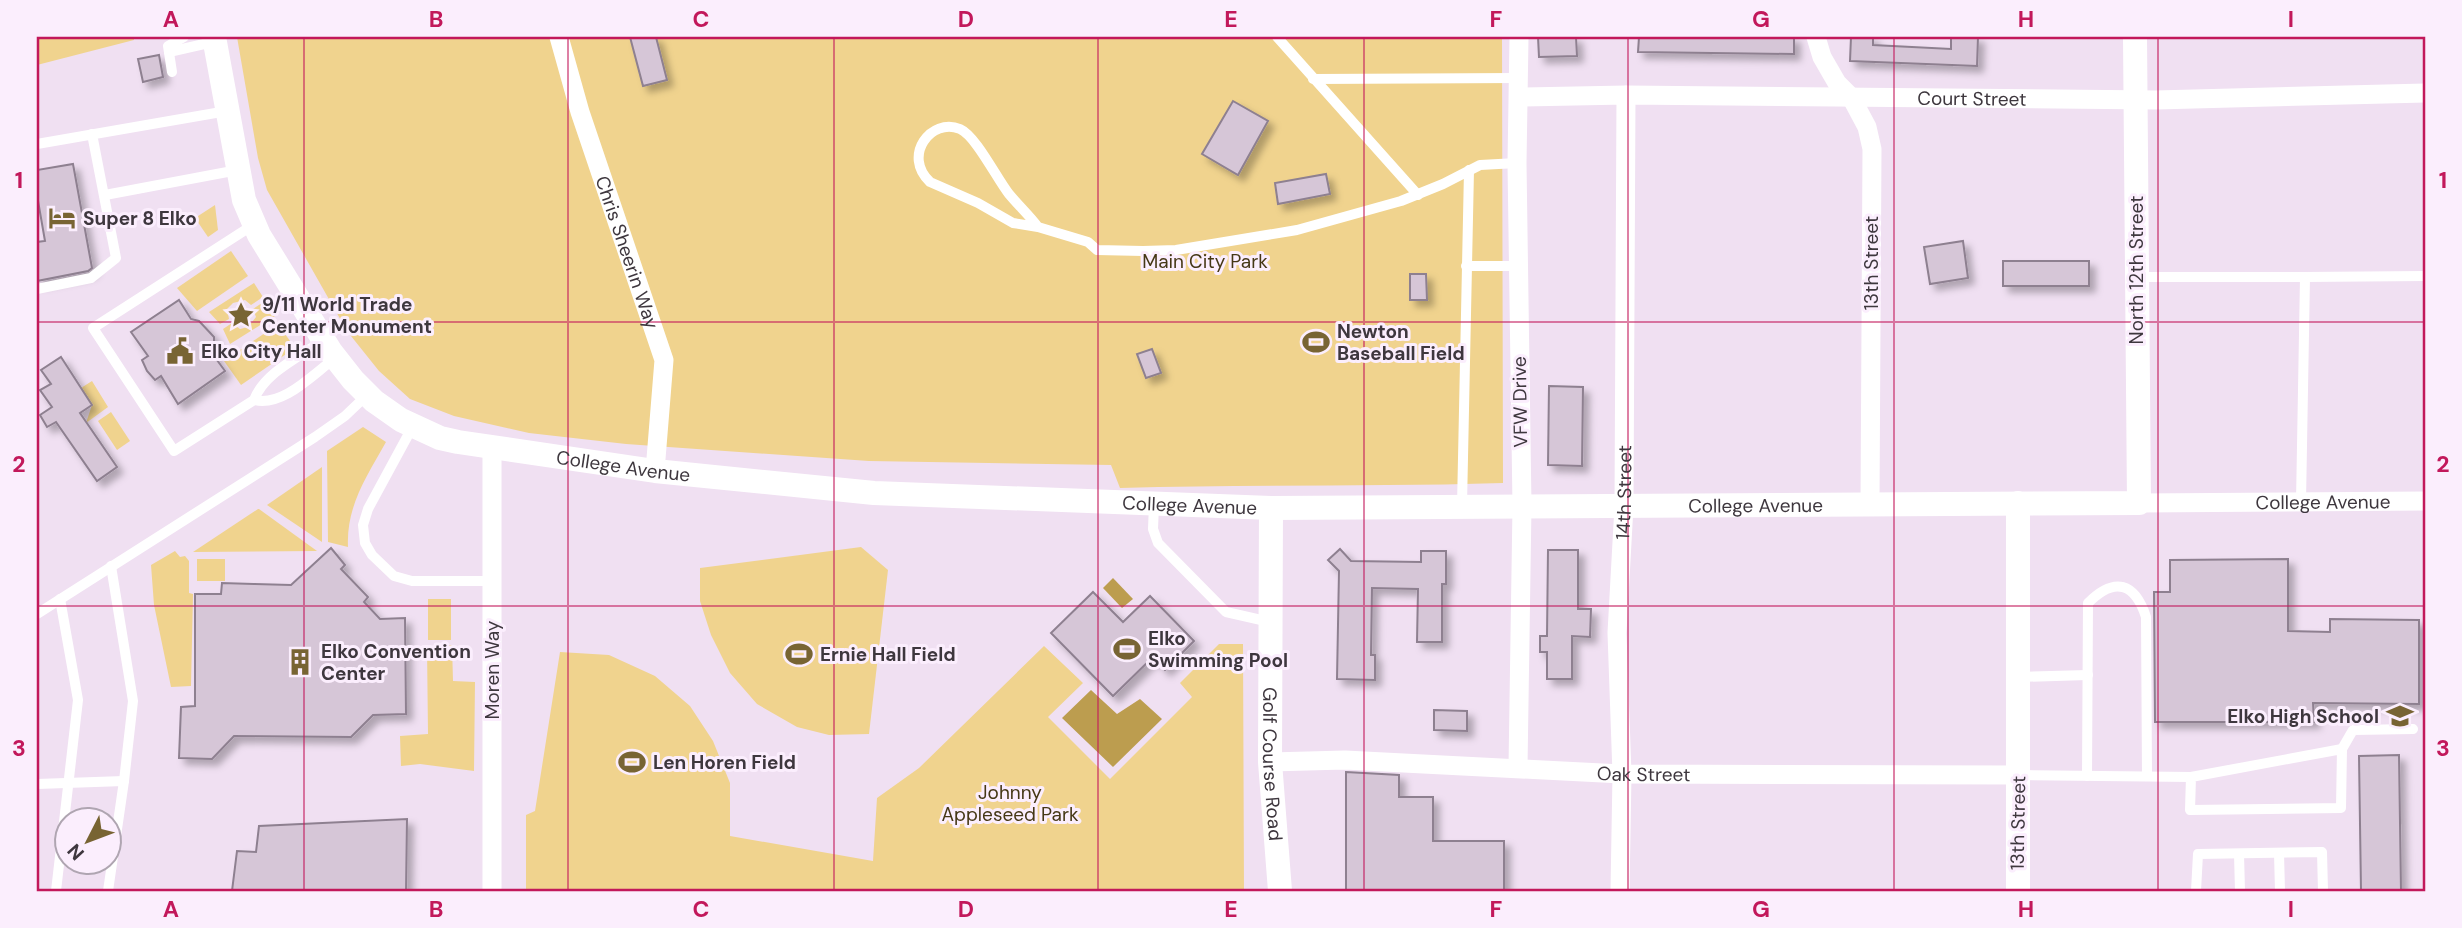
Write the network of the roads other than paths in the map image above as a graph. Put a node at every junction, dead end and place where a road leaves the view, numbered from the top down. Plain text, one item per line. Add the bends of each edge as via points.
1 (184, 37) edge
2 (559, 37) edge
3 (1277, 37) edge
4 (1519, 37) edge
5 (1816, 37) edge
6 (2135, 37) edge
7 (215, 39) edge
8 (169, 52) junction
9 (172, 72) dead end
10 (1313, 79) junction
11 (1519, 88) junction
12 (2425, 93) edge
13 (1626, 94) junction
14 (1851, 97) junction
15 (2135, 100) junction
16 (228, 111) junction
17 (92, 134) junction
18 (37, 144) edge
19 (1517, 163) junction
20 (238, 170) junction
21 (1468, 170) junction
22 (105, 195) junction
23 (1418, 195) junction
24 (253, 225) junction
25 (1038, 227) junction
26 (1466, 266) junction
27 (1519, 266) junction
28 (2425, 276) edge
29 (2136, 277) junction
30 (2305, 277) junction
31 (37, 289) edge
32 (330, 349) junction
33 (367, 395) junction
34 (254, 400) junction
35 (413, 426) junction
36 (492, 449) junction
37 (655, 471) junction
38 (2425, 501) edge
39 (2301, 502) junction
40 (1154, 503) junction
41 (2018, 503) junction
42 (2139, 503) junction
43 (1870, 504) junction
44 (1462, 506) junction
45 (1522, 506) junction
46 (1624, 506) junction
47 (1271, 508) junction
48 (111, 566) junction
49 (492, 581) junction
50 (60, 599) junction
51 (37, 614) edge
52 (1270, 622) junction
53 (2088, 675) junction
54 (2019, 677) junction
55 (2413, 729) dead end
56 (2342, 749) junction
57 (1270, 762) junction
58 (1518, 767) junction
59 (1622, 774) junction
60 (2019, 775) junction
61 (2087, 776) junction
62 (2147, 776) junction
63 (2190, 777) junction
64 (124, 781) junction
65 (69, 783) junction
66 (37, 784) edge
67 (2239, 853) junction
68 (2279, 853) junction
69 (55, 891) edge
70 (108, 891) edge
71 (492, 891) edge
72 (1280, 891) edge
73 (1620, 891) edge
74 (2018, 891) edge
75 (2196, 891) edge
76 (2240, 891) edge
77 (2280, 891) edge
78 (2323, 891) edge

1 - 8 lane via 168,46
2 - 37 street, Chris Sheerin Way via 664,360
3 - 10 lane
4 - 11 street, VFW Drive
5 - 14 street, 13th Street via 1837,83
6 - 15 street, North 12th Street
7 - 8 lane
7 - 16 street, College Avenue
8 - 9 lane
10 - 11 lane
10 - 23 lane
11 - 13 street, Court Street
11 - 19 street, VFW Drive
12 - 15 street, Court Street
13 - 14 street, Court Street
13 - 46 street, 14th Street
14 - 15 street, Court Street
14 - 43 street, 13th Street via 1867,127 1872,149
15 - 29 street, North 12th Street
16 - 17 lane
16 - 20 street, College Avenue
17 - 18 lane
17 - 22 lane
19 - 21 lane via 1485,164
19 - 27 street, VFW Drive
20 - 22 lane
20 - 24 street, College Avenue
21 - 23 lane
21 - 26 lane
22 - 31 lane via 116,258 91,278
23 - 25 lane via 1297,230 1176,250 1097,250 1088,242
24 - 32 street, College Avenue
24 - 34 lane via 93,328 174,451
25 - 25 lane via 964,131 943,128 920,146 918,163 930,182 1013,223
26 - 27 lane
26 - 44 lane
27 - 45 street, VFW Drive
28 - 30 lane
29 - 30 lane
29 - 42 street, North 12th Street
30 - 39 lane
32 - 33 street, College Avenue
32 - 34 lane via 267,380
32 - 34 lane via 279,399
33 - 35 street, College Avenue
33 - 48 lane via 315,437
35 - 36 street, College Avenue via 440,438
35 - 49 lane via 364,518 363,536 369,550 400,579
36 - 37 street, College Avenue
36 - 49 street, Moren Way
37 - 40 street, College Avenue via 874,493
38 - 39 street, College Avenue
39 - 42 street, College Avenue
40 - 47 street, College Avenue
40 - 52 lane via 1153,529 1158,543 1226,612
41 - 42 street, College Avenue
41 - 43 street, College Avenue
41 - 54 street, 13th Street
43 - 46 street, College Avenue
44 - 45 street, College Avenue
44 - 47 street, College Avenue
45 - 46 street, College Avenue
45 - 58 street, VFW Drive
46 - 59 street, 14th Street via 1617,633
47 - 52 street, Golf Course Road
48 - 50 lane
48 - 64 lane via 133,701
49 - 71 street, Moren Way
50 - 51 lane
50 - 65 lane via 78,700
52 - 57 street, Golf Course Road
53 - 54 lane
53 - 61 lane
53 - 62 lane via 2088,603 2113,587 2129,588 2140,598 2146,617
54 - 60 street, 13th Street
55 - 56 lane via 2353,730
56 - 63 lane
56 - 63 lane via 2341,808 2190,810
57 - 58 street, Oak Street via 1345,760
57 - 72 street, Golf Course Road
58 - 59 street, Oak Street
59 - 60 street, Oak Street
59 - 73 street, 14th Street
60 - 61 lane
60 - 74 street, 13th Street
61 - 62 lane
62 - 63 lane
64 - 65 lane
64 - 70 lane
65 - 66 lane
65 - 69 lane
67 - 68 lane
67 - 75 lane via 2198,854
67 - 76 lane
68 - 77 lane
68 - 78 lane via 2322,852

